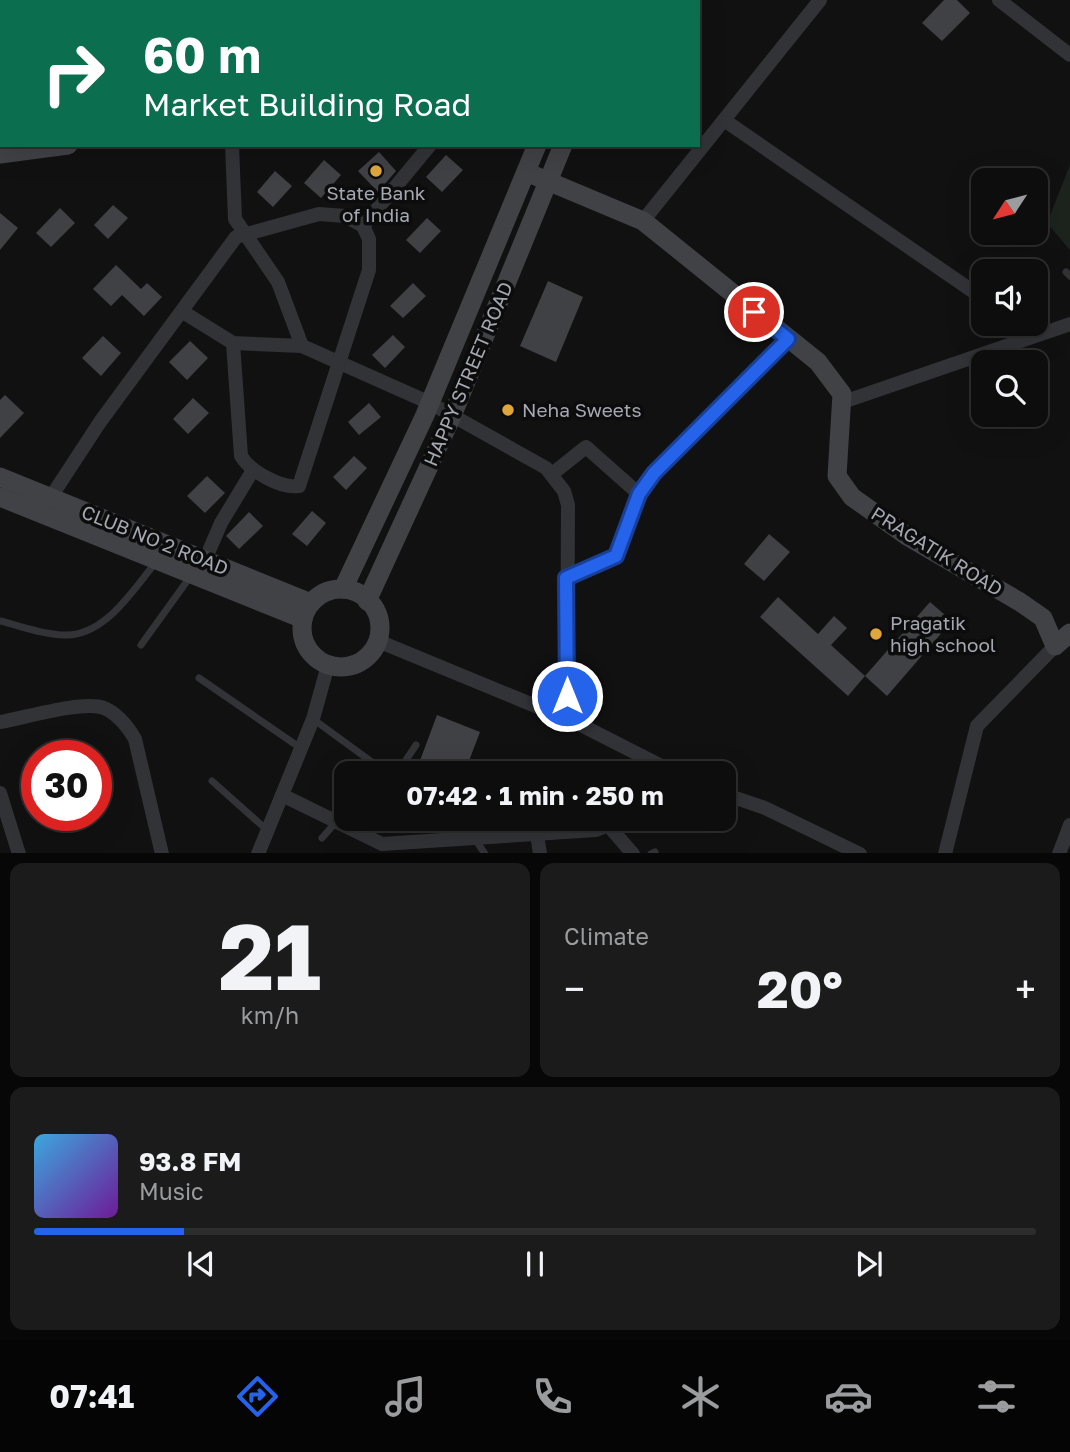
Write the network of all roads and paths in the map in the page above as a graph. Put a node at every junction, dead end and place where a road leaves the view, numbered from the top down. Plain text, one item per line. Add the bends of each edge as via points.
1 (820, 0) edge
2 (999, 0) edge
3 (1070, 55) edge
4 (724, 120) junction
5 (53, 147) edge
6 (232, 147) edge
7 (427, 147) edge
8 (536, 147) edge
9 (562, 147) edge
10 (0, 155) edge
11 (526, 172) junction
12 (548, 182) junction
13 (643, 221) junction
14 (363, 226) junction
15 (243, 233) junction
16 (971, 290) edge
17 (183, 312) junction
18 (1070, 324) edge
19 (1048, 330) edge
20 (1029, 336) edge
21 (788, 339) junction
22 (233, 342) junction
23 (302, 346) junction
24 (338, 365) junction
25 (843, 402) junction
26 (430, 403) junction
27 (452, 416) junction
28 (253, 470) junction
29 (552, 474) junction
30 (0, 477) edge
31 (639, 494) junction
32 (0, 497) edge
33 (46, 506) junction
34 (158, 561) junction
35 (199, 567) junction
36 (566, 578) junction
37 (343, 589) junction
38 (367, 601) junction
39 (307, 611) junction
40 (0, 621) edge
41 (1062, 640) edge
42 (378, 641) junction
43 (141, 645) dead end
44 (328, 665) junction
45 (199, 678) dead end
46 (313, 719) junction
47 (567, 719) junction
48 (0, 722) edge
49 (416, 745) dead end
50 (299, 747) junction
51 (642, 756) junction
52 (640, 761) edge
53 (652, 761) edge
54 (212, 781) dead end
55 (0, 793) edge
56 (282, 795) junction
57 (736, 798) edge
58 (334, 821) edge
59 (334, 824) edge
60 (1070, 825) edge
61 (268, 831) junction
62 (352, 831) edge
63 (581, 831) edge
64 (617, 831) edge
65 (537, 834) junction
66 (322, 838) dead end
67 (474, 838) junction
68 (383, 849) edge
69 (19, 853) edge
70 (162, 853) edge
71 (258, 853) edge
72 (485, 853) edge
73 (540, 853) edge
74 (633, 853) edge
75 (860, 853) edge
76 (945, 853) edge
77 (1059, 853) edge

1 - 4 street
2 - 3 street
4 - 13 street
4 - 16 street
5 - 10 street
6 - 15 street via 234,211
7 - 14 street
8 - 11 street, HAPPY STREET ROAD
9 - 12 street, HAPPY STREET ROAD
11 - 12 street
11 - 26 street, HAPPY STREET ROAD
12 - 13 street
12 - 27 street, HAPPY STREET ROAD
13 - 21 street
14 - 15 street via 345,216 320,214
14 - 24 street via 369,239 369,270
15 - 17 street via 228,246
15 - 23 street via 278,282
17 - 22 street
17 - 33 street via 100,422
18 - 19 street
20 - 25 street
21 - 25 street via 818,362
21 - 31 street via 654,473
22 - 23 street
22 - 28 street via 238,446
23 - 24 street
24 - 26 street
24 - 28 street via 299,486 291,487
25 - 41 street, PRAGATIK ROAD via 837,476 852,497 906,536 1032,610
26 - 27 street
26 - 37 street, HAPPY STREET ROAD
27 - 29 street via 535,460
27 - 38 street, HAPPY STREET ROAD
28 - 35 street
29 - 31 street via 586,447
29 - 36 street via 568,505
30 - 33 street, CLUB NO 2 ROAD
31 - 36 street via 616,556
32 - 33 street, CLUB NO 2 ROAD
33 - 34 street, CLUB NO 2 ROAD
33 - 35 street, CLUB NO 2 ROAD
34 - 35 street, CLUB NO 2 ROAD
34 - 40 lane via 113,614 87,630 65,635
35 - 39 street, CLUB NO 2 ROAD
35 - 43 lane
36 - 47 street
37 - 38 street
37 - 39 street via 330,591
38 - 42 street via 380,622
39 - 44 street via 306,644
41 - 76 street via 977,726
42 - 44 street via 358,664
42 - 47 street
44 - 46 street
45 - 50 lane
46 - 49 lane via 376,765 398,772
46 - 50 street
47 - 51 street
48 - 70 street via 92,706 111,712 135,739
50 - 56 street
51 - 52 street
51 - 53 street
54 - 61 lane
55 - 69 street
56 - 58 street
56 - 61 street
57 - 75 street
59 - 66 lane
60 - 77 street
61 - 71 street
62 - 68 street
63 - 65 street
64 - 74 street
65 - 67 street
65 - 73 street
67 - 68 street
67 - 72 lane

